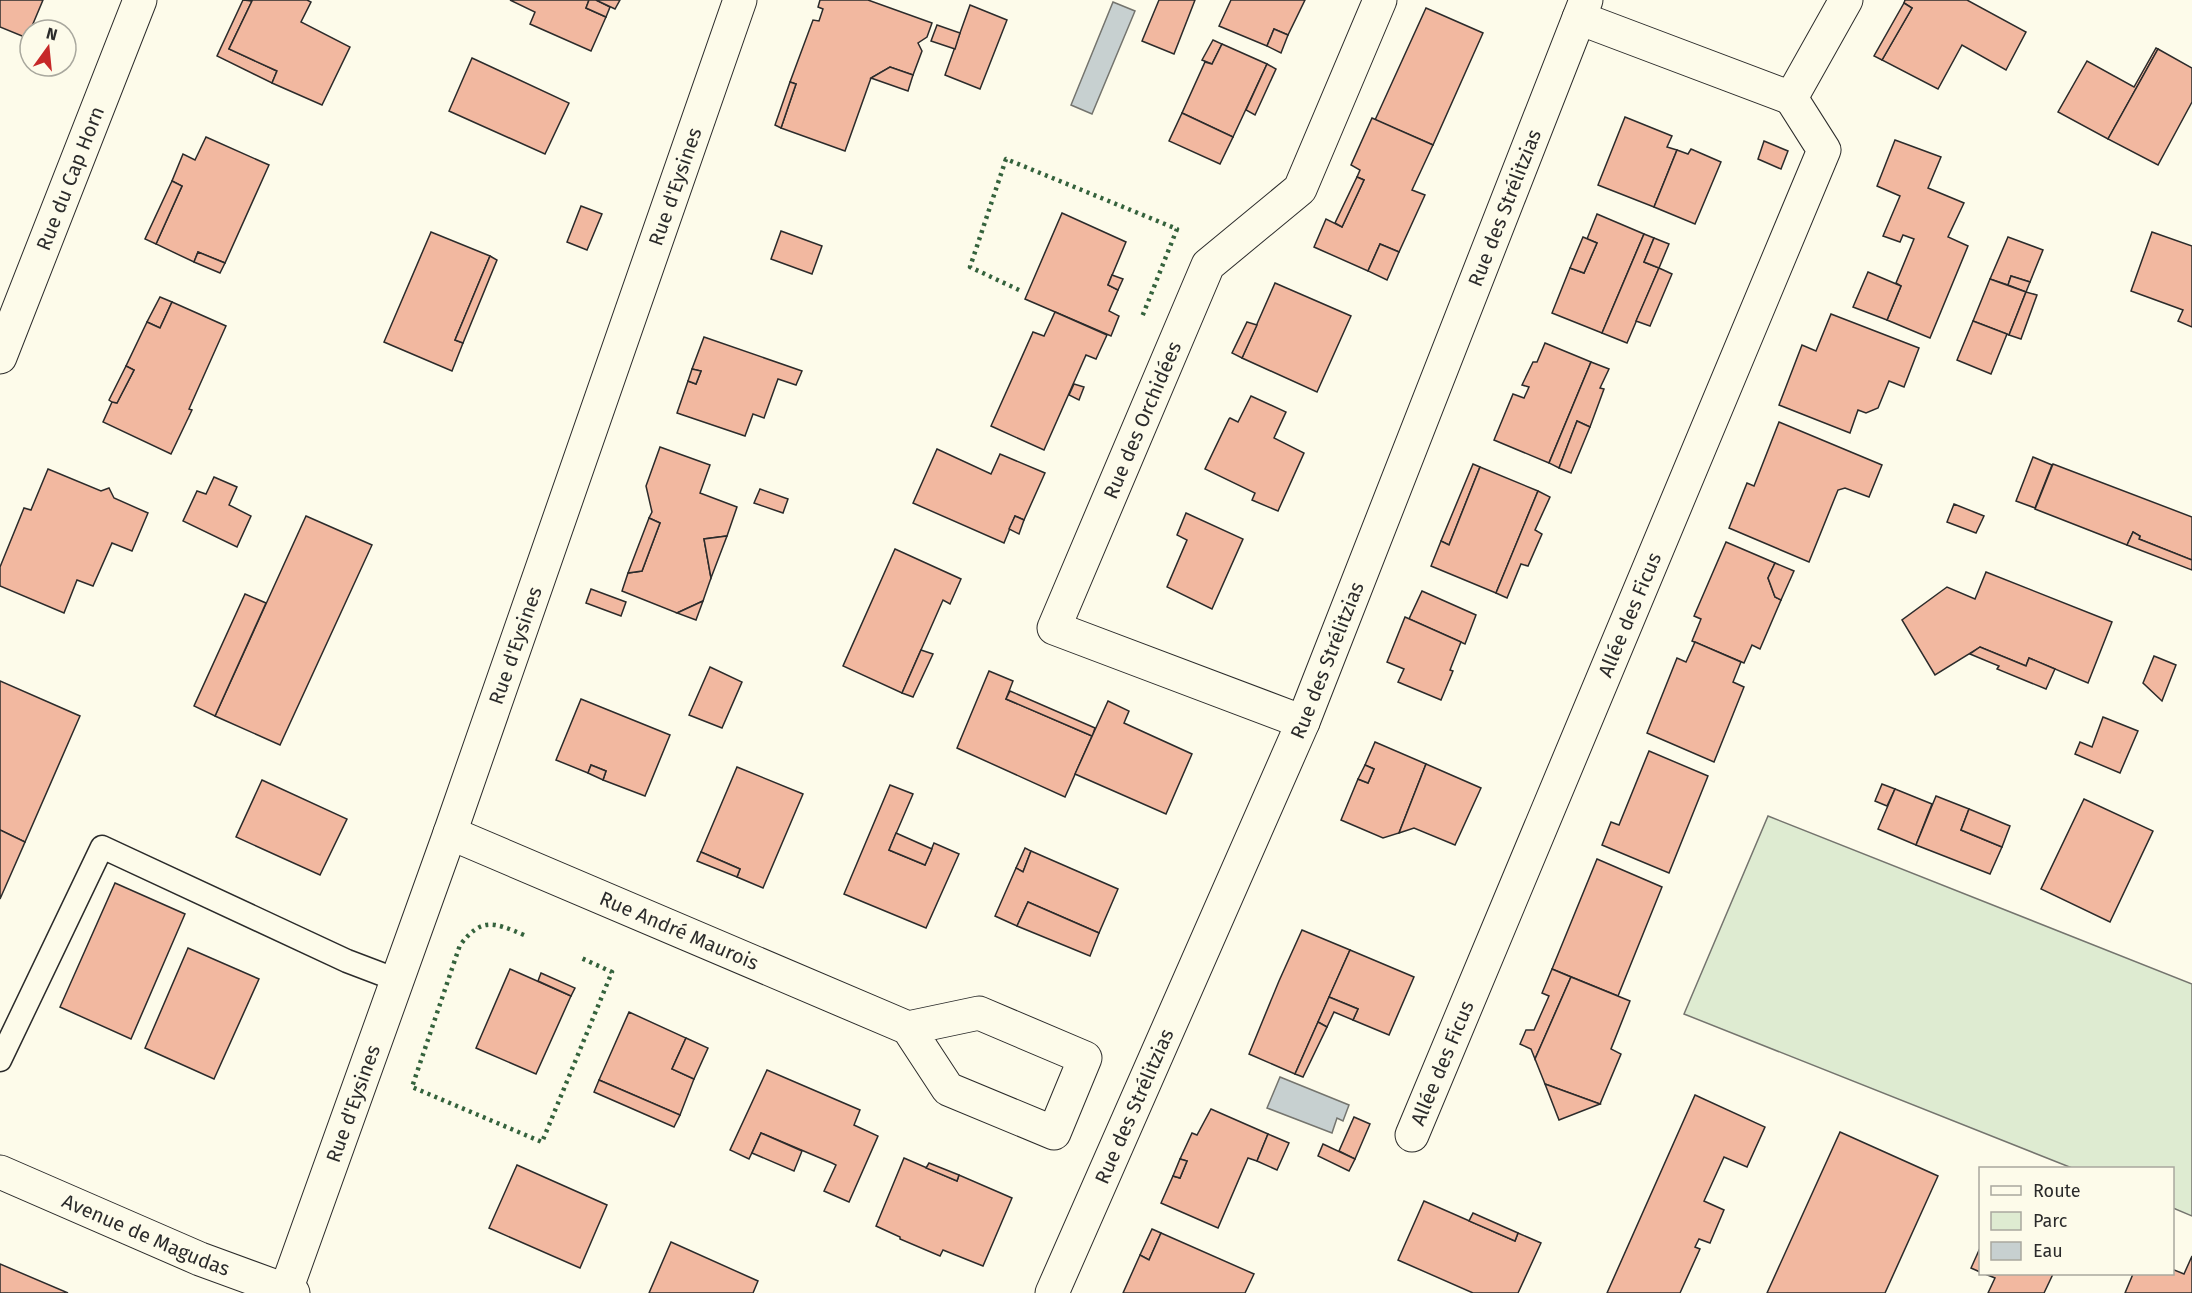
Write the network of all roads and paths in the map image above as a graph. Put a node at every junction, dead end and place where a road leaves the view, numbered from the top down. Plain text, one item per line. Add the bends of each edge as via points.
1 (140, 0) edge
2 (740, 0) edge
3 (1380, 0) edge
4 (1846, 0) edge
5 (1583, 9) edge
6 (1791, 98) junction
7 (0, 357) edge
8 (1304, 722) junction
9 (450, 833) junction
10 (397, 980) junction
11 (908, 1028) junction
12 (0, 1060) edge
13 (1412, 1135) dead end
14 (0, 1172) edge
15 (288, 1292) edge
16 (1052, 1293) edge

1 - 7 street, Rue du Cap Horn
2 - 9 street, Rue d'Eysines
3 - 8 street, Rue des Orchidées via 1300,189 1208,265 1054,628
4 - 6 street
5 - 6 street, Rue des Strélitzias
5 - 8 street, Rue des Strélitzias
6 - 13 street, Allée des Ficus via 1824,150
8 - 16 street, Rue des Strélitzias
9 - 10 street, Rue d'Eysines
9 - 11 street, Rue André Maurois
10 - 12 lane via 347,961 102,847
10 - 15 street, Rue d'Eysines
11 - 11 street via 979,1012 1085,1058 1054,1133 948,1089
14 - 15 street, Avenue de Magudas

